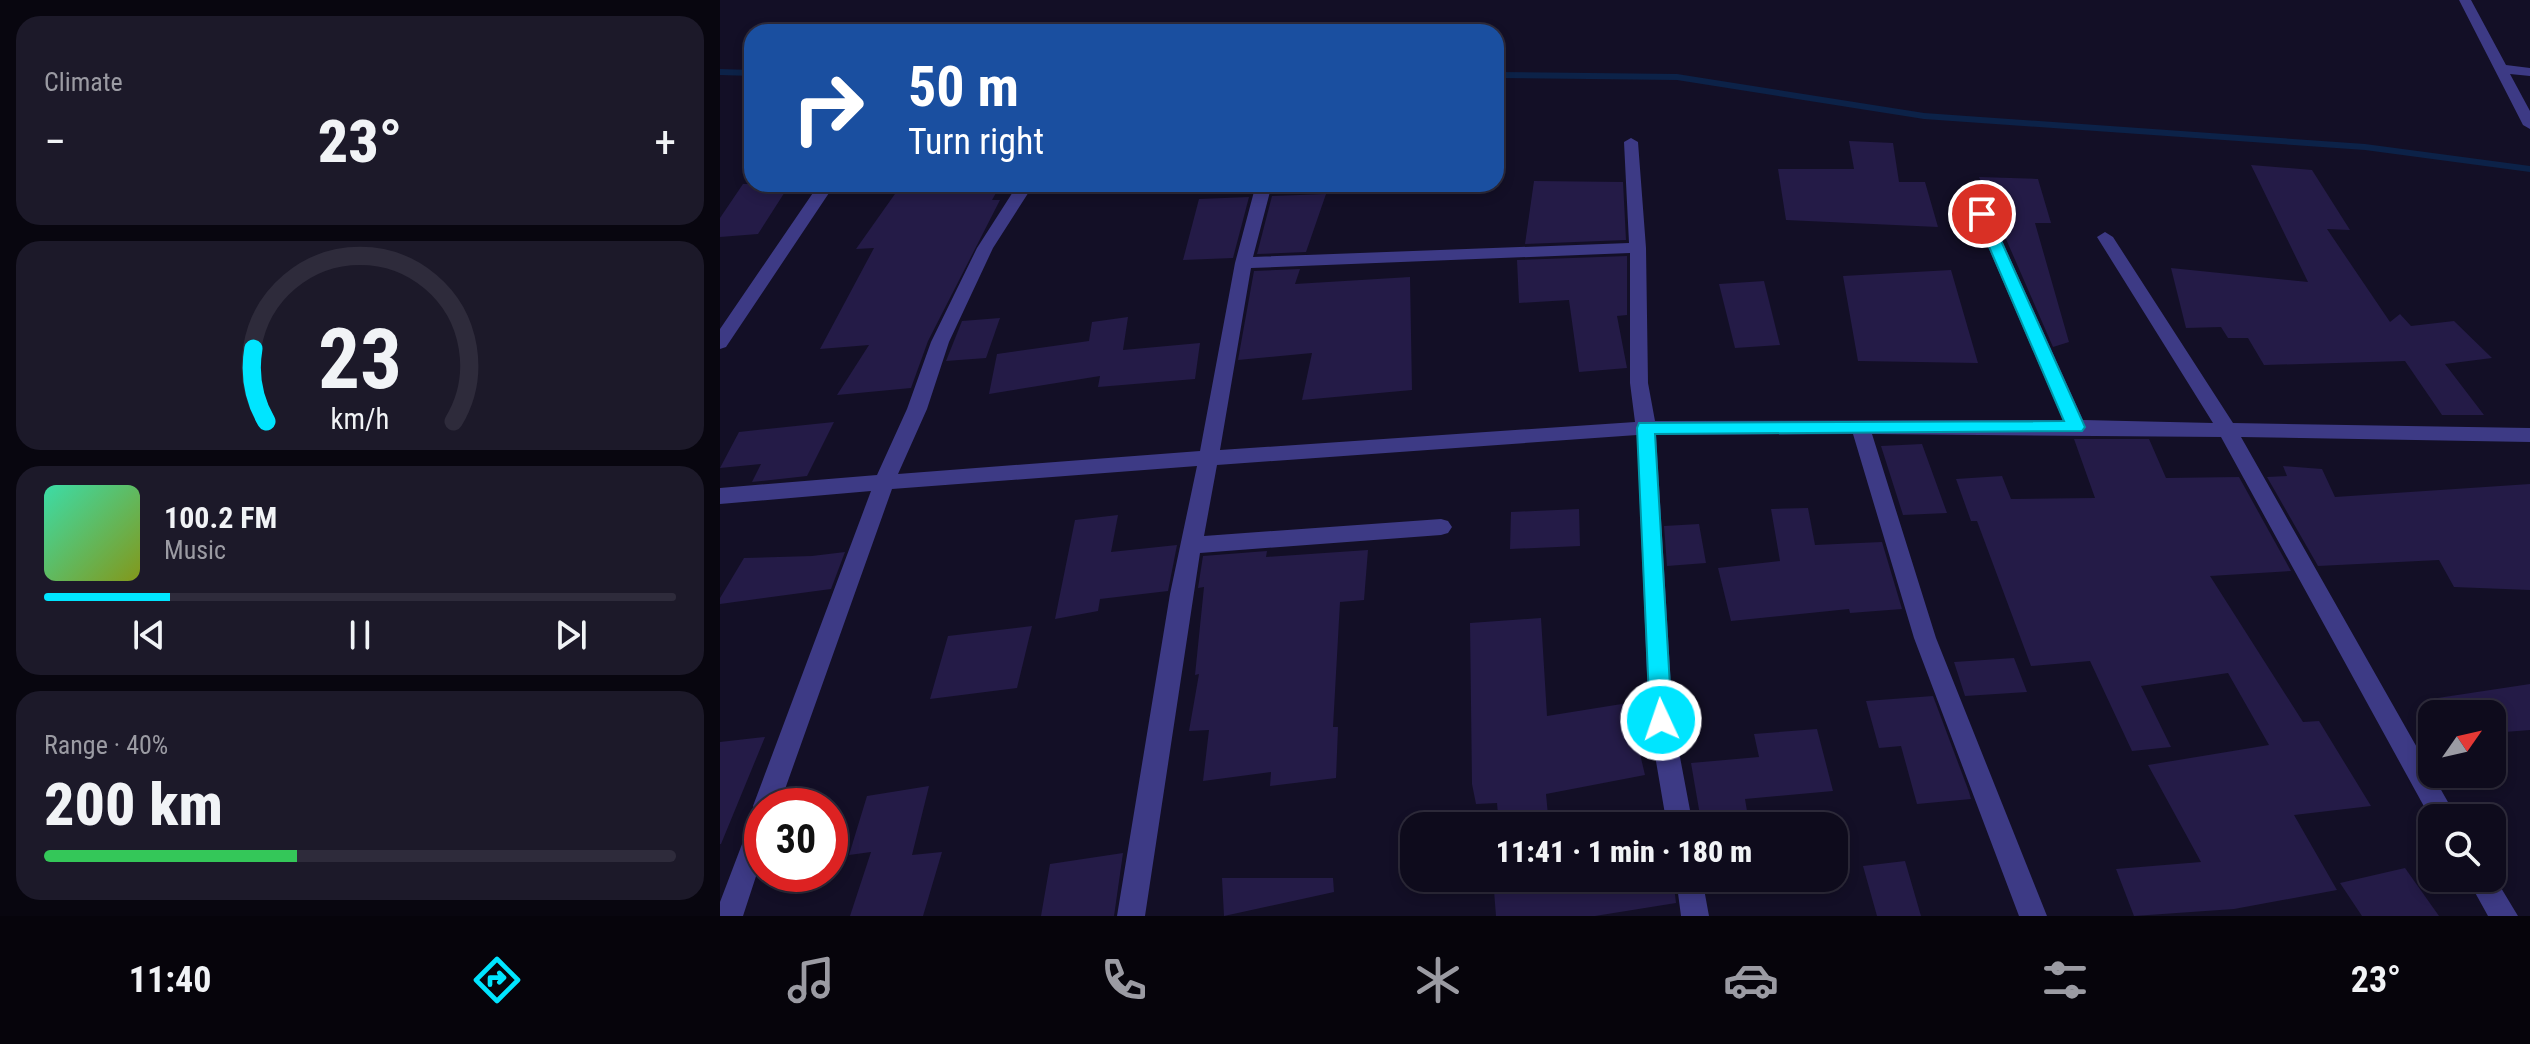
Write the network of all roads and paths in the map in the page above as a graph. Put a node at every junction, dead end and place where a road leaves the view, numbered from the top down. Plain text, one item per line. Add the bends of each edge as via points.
1 (2465, 0) edge
2 (2502, 69) junction
3 (2530, 72) edge
4 (2530, 125) edge
5 (1631, 142) dead end
6 (822, 192) edge
7 (1021, 192) edge
8 (1262, 192) edge
9 (1982, 214) dead end
10 (2105, 237) dead end
11 (1638, 248) junction
12 (1243, 263) junction
13 (720, 343) edge
14 (1860, 426) junction
15 (2076, 427) junction
16 (1646, 428) junction
17 (2228, 431) junction
18 (2530, 435) edge
19 (1208, 458) junction
20 (884, 483) junction
21 (720, 496) edge
22 (1441, 527) dead end
23 (1191, 545) junction
24 (773, 788) edge
25 (2436, 804) edge
26 (1677, 812) edge
27 (744, 872) edge
28 (1691, 892) edge
29 (2489, 892) edge
30 (729, 916) edge
31 (1131, 916) edge
32 (1695, 916) edge
33 (2033, 916) edge
34 (2504, 916) edge

1 - 2 street
2 - 3 street
2 - 4 street
5 - 11 street
6 - 13 street
7 - 20 street via 965,288
8 - 12 street
9 - 15 street
10 - 17 street
11 - 12 street
11 - 16 street via 1639,383
12 - 19 street
14 - 15 street
14 - 16 street
14 - 33 street via 1925,638
15 - 17 street
16 - 19 street
16 - 26 street via 1661,720
17 - 18 street
17 - 25 street
19 - 20 street
19 - 23 street
20 - 21 street
20 - 24 street
22 - 23 street
23 - 31 street
27 - 30 street
28 - 32 street
29 - 34 street

